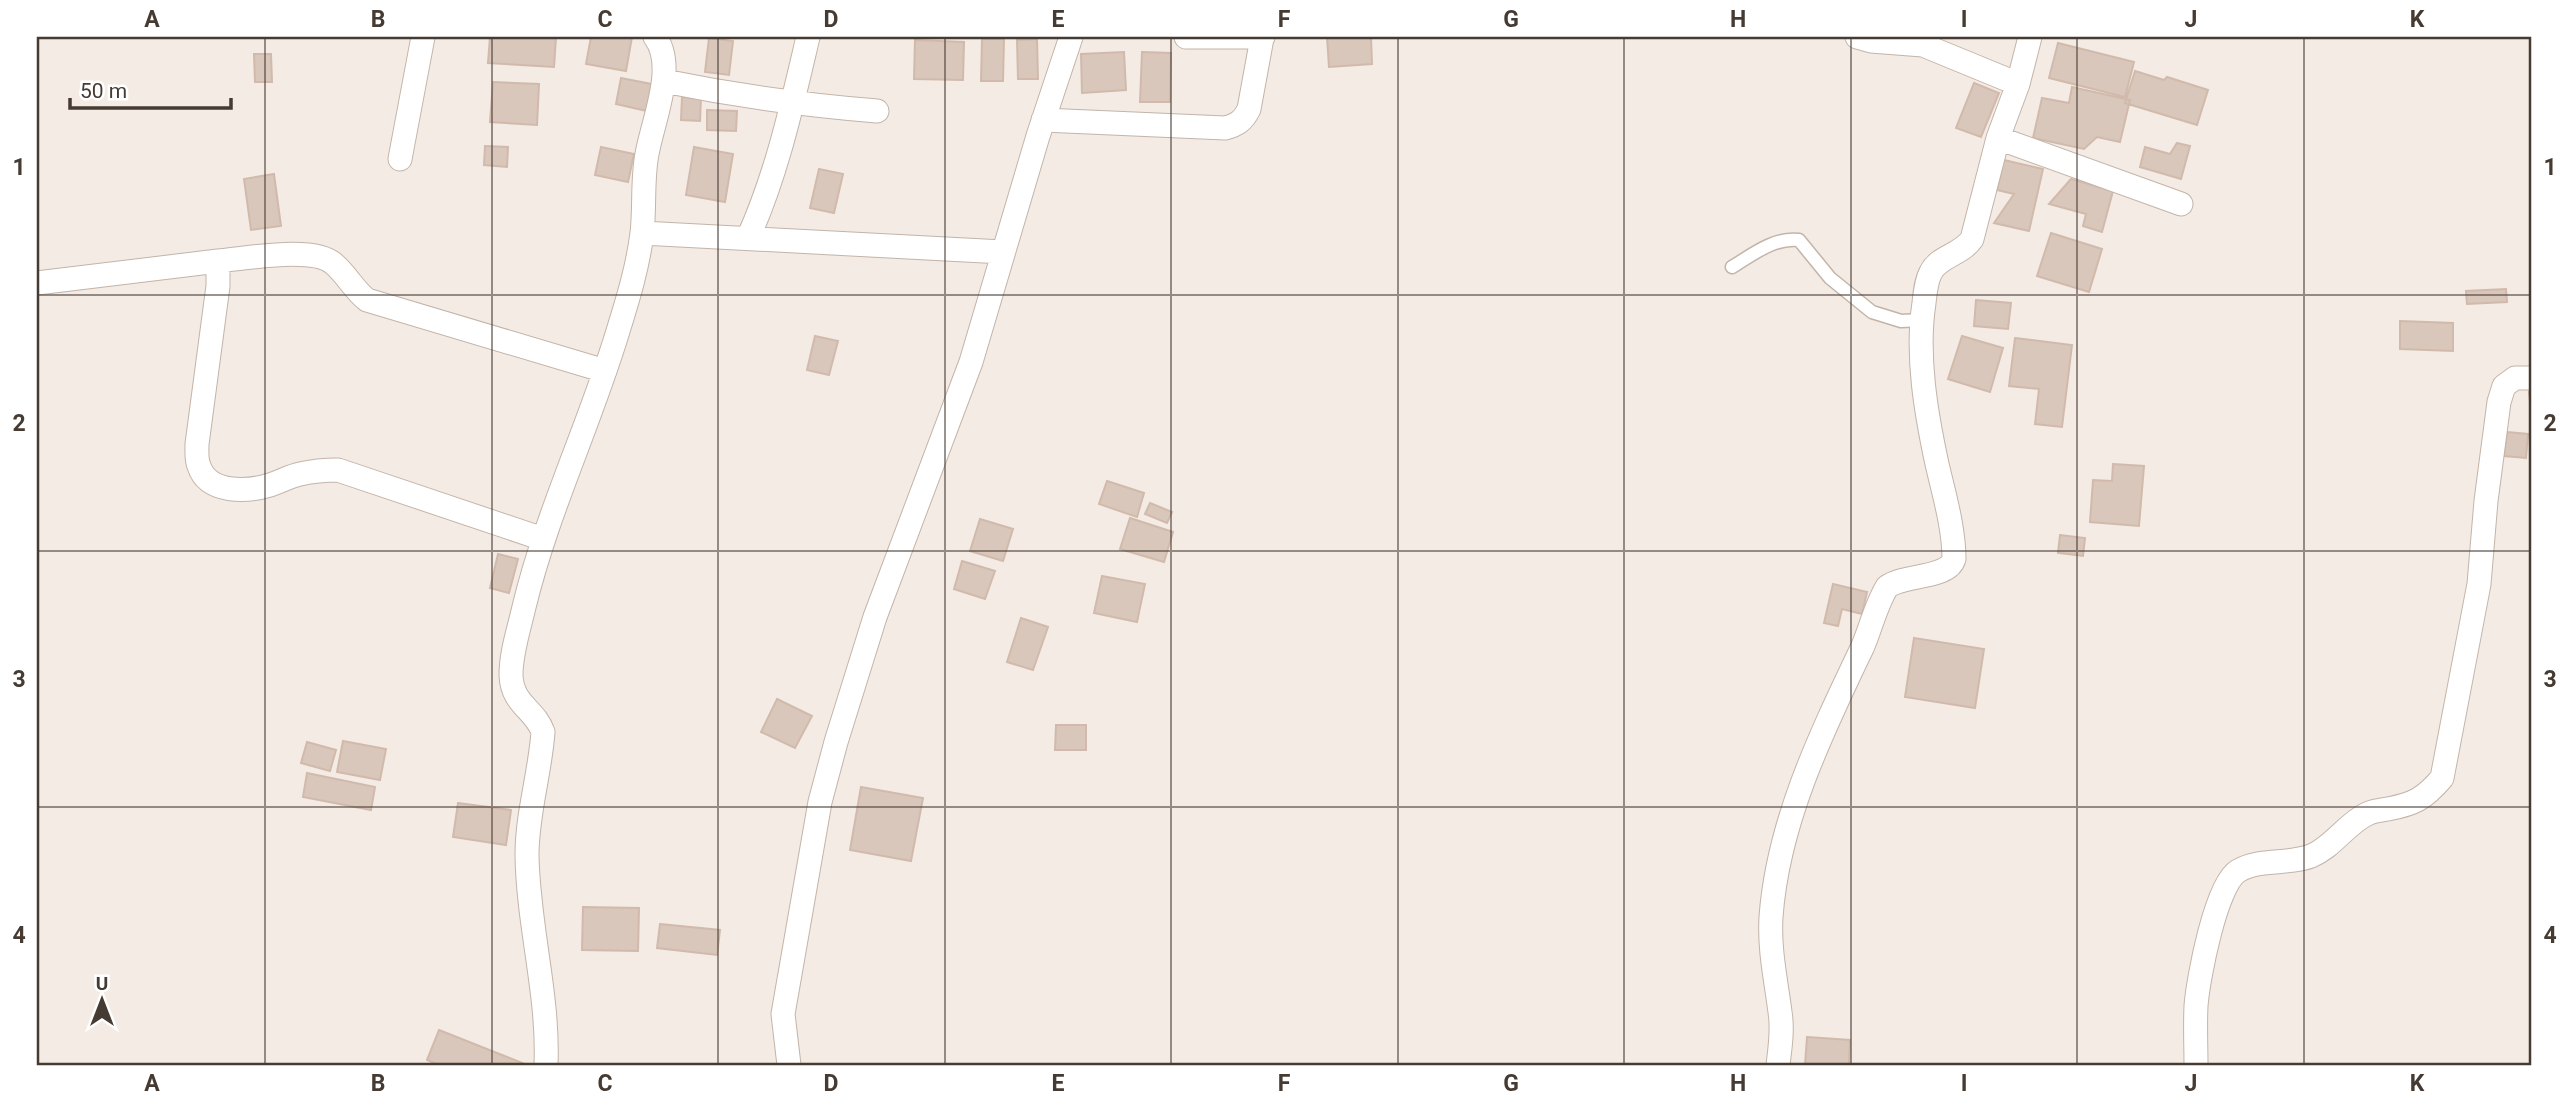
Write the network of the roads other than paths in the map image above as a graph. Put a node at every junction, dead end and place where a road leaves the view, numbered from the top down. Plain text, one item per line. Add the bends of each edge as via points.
1 (423, 37) edge
2 (655, 37) edge
3 (808, 37) edge
4 (1071, 37) edge
5 (1186, 37) edge
6 (1263, 37) edge
7 (1857, 37) edge
8 (2030, 37) edge
9 (664, 81) junction
10 (2018, 84) junction
11 (793, 104) junction
12 (877, 111) dead end
13 (1043, 120) junction
14 (1998, 138) junction
15 (400, 159) dead end
16 (2181, 204) dead end
17 (642, 233) junction
18 (748, 238) junction
19 (1003, 252) junction
20 (218, 261) junction
21 (1732, 267) dead end
22 (37, 283) edge
23 (1921, 320) junction
24 (605, 371) junction
25 (2532, 378) edge
26 (543, 539) junction
27 (546, 1065) edge
28 (789, 1065) edge
29 (1778, 1065) edge
30 (2196, 1065) edge

1 - 15 street
2 - 9 street via 665,59
3 - 11 street
4 - 13 street
5 - 6 street
6 - 13 street via 1249,109 1236,125
7 - 10 street via 1923,45
8 - 10 street
9 - 11 street
9 - 17 street via 643,170
10 - 14 street
11 - 12 street
11 - 18 street via 765,200
13 - 19 street
14 - 16 street
14 - 23 street via 1972,239 1966,248 1931,270
17 - 18 street
17 - 24 street via 634,278
18 - 19 street
19 - 28 street via 971,362 875,617 820,802 783,1014
20 - 22 street
20 - 24 street via 321,256 333,262 367,300
20 - 26 street via 197,444 198,465 206,480 226,489 251,489 297,474 338,470
21 - 23 lane via 1773,243 1799,240 1830,278 1872,312 1901,321
23 - 29 street via 1932,440 1954,559 1946,570 1901,579 1887,587 1814,755 1785,835 1771,919 1771,961 1781,1015
24 - 26 street
25 - 30 street via 2515,378 2504,386 2499,402 2479,584 2441,778 2427,796 2368,814 2311,856 2253,864 2236,872 2216,909 2200,981
26 - 27 street via 511,677 515,695 543,732 527,859 547,1032

